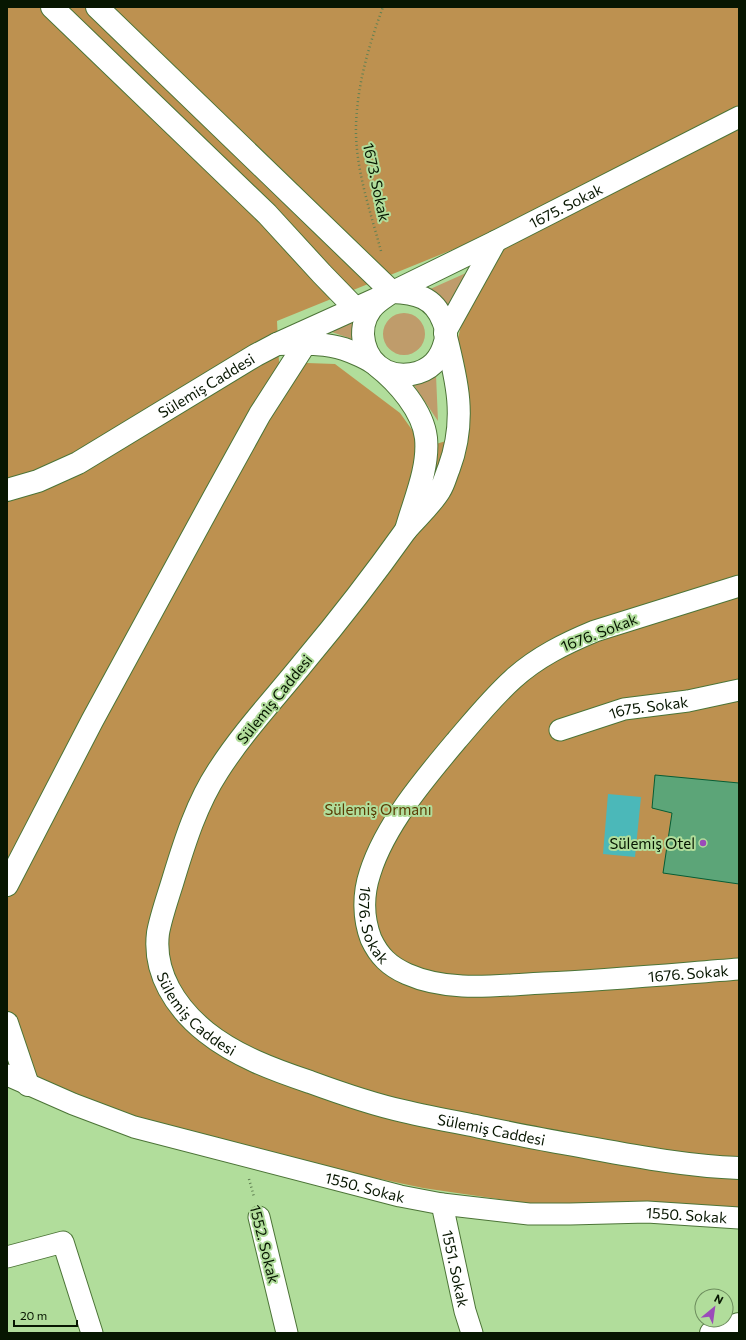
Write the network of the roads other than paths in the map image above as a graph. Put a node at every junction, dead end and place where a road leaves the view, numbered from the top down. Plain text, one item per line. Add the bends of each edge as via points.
1 (52, 7) edge
2 (97, 7) edge
3 (739, 118) edge
4 (496, 241) junction
5 (392, 292) junction
6 (356, 309) junction
7 (445, 333) junction
8 (277, 344) junction
9 (306, 344) junction
10 (376, 364) junction
11 (7, 490) edge
12 (406, 530) junction
13 (739, 586) edge
14 (739, 690) edge
15 (560, 730) dead end
16 (7, 885) edge
17 (739, 969) edge
18 (7, 1023) edge
19 (7, 1075) edge
20 (28, 1085) junction
21 (739, 1168) edge
22 (442, 1204) junction
23 (259, 1217) road end
24 (739, 1218) edge
25 (7, 1257) edge
26 (739, 1324) edge
27 (92, 1333) edge
28 (287, 1333) edge
29 (472, 1333) edge
30 (711, 1333) edge

1 - 6 street via 267,214
2 - 5 street
3 - 4 street, 1675. Sokak
4 - 5 street, 1675. Sokak
4 - 7 street
5 - 6 street, Sülemiş Caddesi
5 - 7 street via 418,295 430,302 440,312
5 - 10 street via 371,308 365,319 364,343
6 - 8 street, Sülemiş Caddesi
7 - 10 street via 442,352 434,363 423,371 397,375
7 - 12 street via 456,374 459,405 454,454 440,489
8 - 9 street
8 - 11 street, Sülemiş Caddesi via 78,463 38,481
9 - 10 street via 343,349
9 - 16 street via 260,414 213,498 92,720
10 - 12 street via 401,389 424,423 426,458
12 - 21 street, Sülemiş Caddesi via 372,578 238,743 217,772 199,804 181,853 158,933 158,958 169,990 184,1012 208,1033 240,1053 279,1072 350,1097 404,1112 541,1139 640,1156
13 - 17 street, 1676. Sokak via 595,631 547,654 514,678 481,711 430,772 396,820 369,874 365,901 366,926 377,952 390,965 429,982 464,987
14 - 15 street, 1675. Sokak via 688,701 624,709
18 - 20 street
19 - 20 street, 1550. Sokak
20 - 22 street, 1550. Sokak via 134,1127 400,1196
22 - 24 street, 1550. Sokak via 529,1214 647,1212
22 - 29 street, 1551. Sokak
23 - 28 street, 1552. Sokak
25 - 27 street via 63,1242
26 - 30 street

